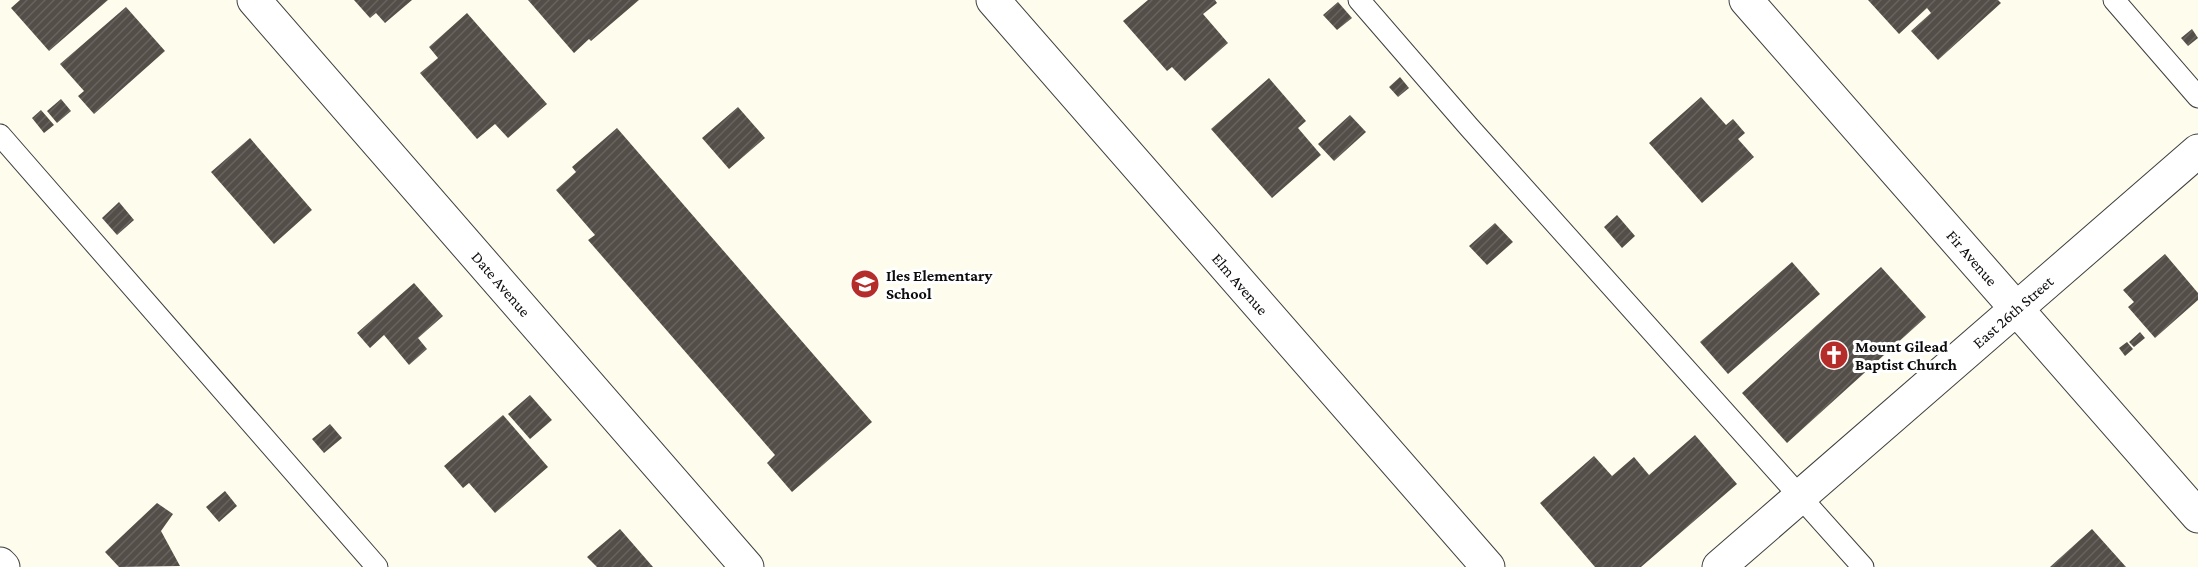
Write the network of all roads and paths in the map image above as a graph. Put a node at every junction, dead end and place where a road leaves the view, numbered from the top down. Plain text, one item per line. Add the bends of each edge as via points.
1 (254, 0) edge
2 (993, 0) edge
3 (1359, 0) edge
4 (1746, 0) edge
5 (2114, 0) edge
6 (2198, 97) edge
7 (0, 135) edge
8 (2198, 151) edge
9 (2017, 309) junction
10 (1800, 495) junction
11 (2198, 516) edge
12 (377, 567) edge
13 (747, 567) edge
14 (1488, 567) edge
15 (1719, 567) edge
16 (1863, 567) edge

1 - 13 street, Date Avenue
2 - 14 street, Elm Avenue
3 - 10 lane
4 - 9 street, Fir Avenue
5 - 6 lane
7 - 12 lane
8 - 9 street, East 26th Street
9 - 10 street, East 26th Street
9 - 11 street, Fir Avenue
10 - 15 street, East 26th Street
10 - 16 lane

